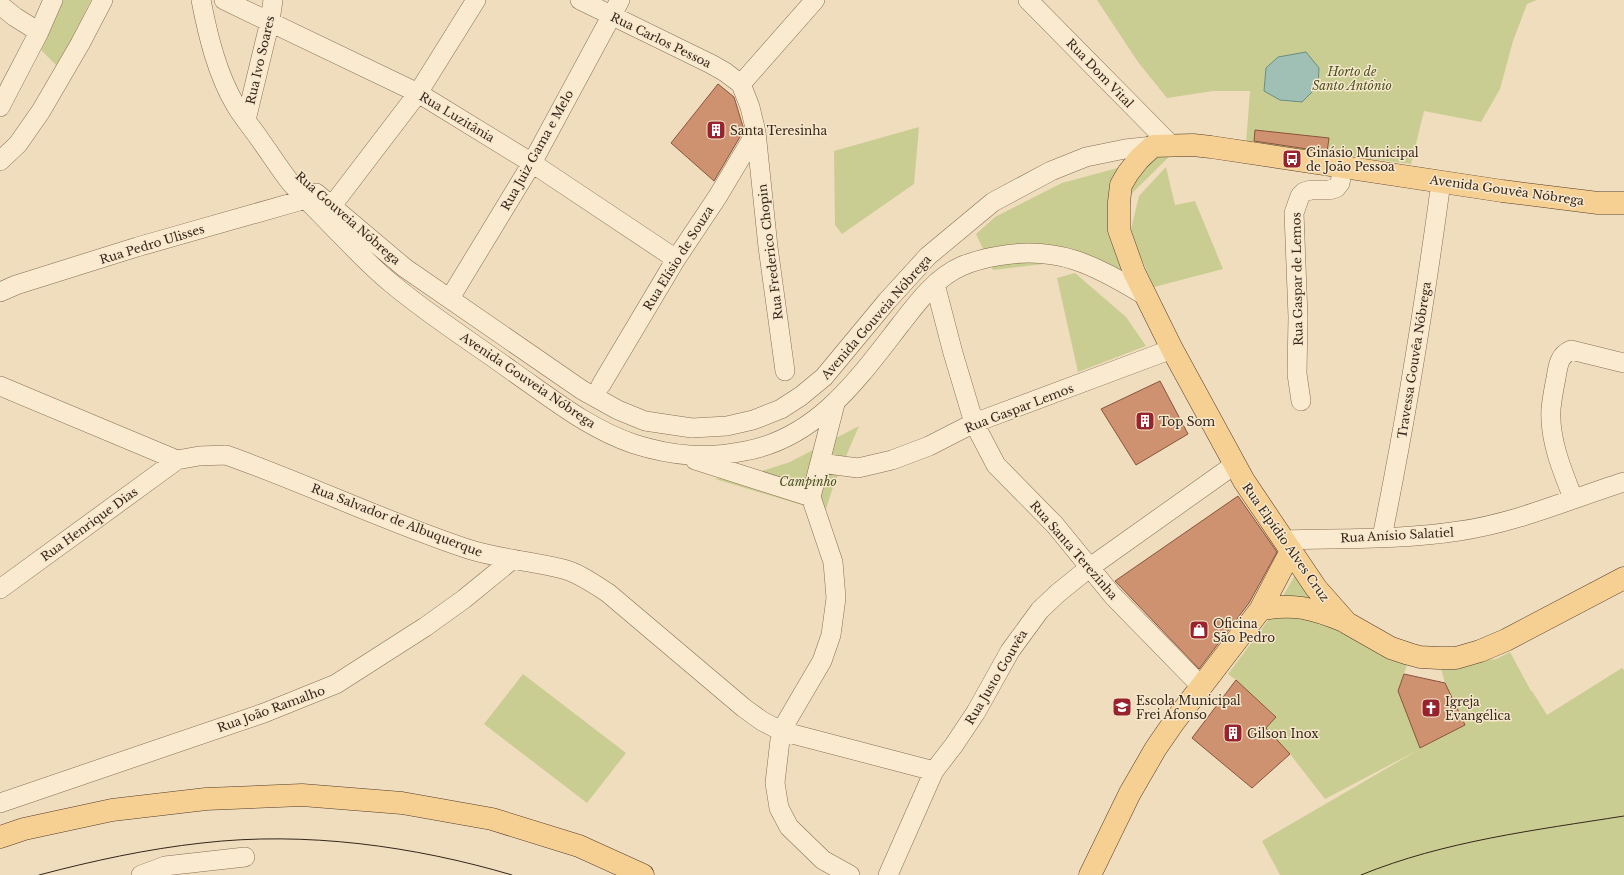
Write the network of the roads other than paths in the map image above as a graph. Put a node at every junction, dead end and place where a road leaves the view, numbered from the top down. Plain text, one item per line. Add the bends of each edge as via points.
1 (53, 0) edge
2 (103, 0) edge
3 (201, 0) edge
4 (224, 0) edge
5 (273, 0) edge
6 (476, 0) edge
7 (580, 0) edge
8 (815, 0) edge
9 (1028, 0) edge
10 (0, 6) edge
11 (616, 8) edge
12 (270, 21) junction
13 (40, 32) junction
14 (741, 84) junction
15 (418, 93) junction
16 (0, 107) edge
17 (249, 124) junction
18 (756, 132) junction
19 (1162, 146) junction
20 (0, 161) edge
21 (532, 163) junction
22 (1343, 166) junction
23 (1441, 182) junction
24 (306, 199) junction
25 (1624, 203) edge
26 (331, 207) junction
27 (676, 258) junction
28 (935, 284) junction
29 (0, 292) edge
30 (1144, 295) junction
31 (450, 298) junction
32 (1172, 349) junction
33 (1624, 363) edge
34 (784, 371) dead end
35 (601, 385) dead end
36 (0, 386) edge
37 (1301, 401) dead end
38 (835, 404) junction
39 (974, 423) junction
40 (680, 456) junction
41 (177, 460) junction
42 (820, 463) junction
43 (1234, 465) junction
44 (1624, 482) edge
45 (811, 497) junction
46 (1573, 498) junction
47 (1382, 537) junction
48 (1287, 545) junction
49 (513, 559) junction
50 (1089, 568) junction
51 (1624, 578) edge
52 (0, 589) edge
53 (1260, 610) junction
54 (1348, 623) junction
55 (1201, 686) junction
56 (781, 731) junction
57 (934, 772) junction
58 (0, 802) edge
59 (0, 837) edge
60 (245, 857) dead end
61 (891, 874) edge
62 (142, 875) edge
63 (643, 875) edge
64 (850, 875) edge
65 (1090, 875) edge

1 - 13 street
2 - 20 street via 41,111 18,144
3 - 17 street, Rua Gouveia Nóbrega via 217,63 228,90
4 - 12 street, Rua Luzitânia
5 - 12 street, Rua Ivo Soares
6 - 15 street
7 - 11 street, Rua Carlos Pessoa
8 - 14 street
9 - 19 street, Rua Dom Vital
10 - 13 street
11 - 14 street, Rua Carlos Pessoa
11 - 21 street, Rua Juiz Gama e Melo
12 - 15 street, Rua Luzitânia
12 - 17 street, Rua Ivo Soares
13 - 16 street
14 - 18 street, Rua Frederico Chopin
15 - 21 street, Rua Luzitânia
15 - 26 street
17 - 24 street, Rua Gouveia Nóbrega via 289,180
17 - 26 street, Rua Gouveia Nóbrega
18 - 27 street, Rua Elísio de Souza via 718,196
18 - 34 street, Rua Frederico Chopin
19 - 22 main road, Avenida Gouvêa Nóbrega via 1193,145
19 - 30 main road via 1139,158 1121,185 1120,230
19 - 31 street, Avenida Gouveia Nóbrega via 1125,149 1086,157 1051,171 994,202 928,256 824,377 781,409 753,420 727,426 692,428 646,421 618,410 582,390
21 - 27 street, Rua Luzitânia
21 - 31 street, Rua Juiz Gama e Melo
22 - 23 main road, Avenida Gouvêa Nóbrega
22 - 37 street, Rua Gaspar de Lemos via 1340,183 1336,188 1304,192 1294,213 1298,317 1297,374
23 - 25 main road, Avenida Gouvêa Nóbrega via 1598,203
23 - 47 street, Travessa Gouvêa Nóbrega via 1422,323
24 - 29 street, Rua Pedro Ulisses via 137,247
24 - 40 street, Avenida Gouveia Nóbrega via 393,285 564,407 602,430 632,443
26 - 31 street, Rua Gouveia Nóbrega via 405,268
27 - 35 street, Rua Elísio de Souza
28 - 30 street, Avenida Gouveia Nóbrega via 960,266 986,258 1013,253 1046,253 1090,265
28 - 38 street, Avenida Gouveia Nóbrega
28 - 39 street, Rua Santa Terezinha
30 - 32 main road, Rua Elpídio Alves Cruz
32 - 39 street, Rua Gaspar Lemos
32 - 43 main road, Rua Elpídio Alves Cruz
33 - 46 street via 1571,350 1561,357 1551,409 1552,427 1556,452
36 - 41 street
38 - 40 street, Avenida Gouveia Nóbrega via 808,425 776,442 747,451 714,456
38 - 42 street
39 - 42 street, Rua Gaspar Lemos via 930,446 892,460 858,468
39 - 50 street, Rua Santa Terezinha via 996,465 1055,525
40 - 45 street
41 - 49 street, Rua Salvador de Albuquerque via 226,455 467,548
41 - 52 street, Rua Henrique Dias
42 - 45 street
43 - 48 main road, Rua Elpídio Alves Cruz
43 - 50 street, Rua Justo Gouvêa
44 - 46 street, Rua Anísio Salatiel
45 - 56 street via 833,562 836,598 831,635 822,661
46 - 47 street, Rua Anísio Salatiel via 1492,525 1459,532
47 - 48 street, Rua Anísio Salatiel
48 - 53 main road
48 - 54 main road, Rua Elpídio Alves Cruz via 1316,588
49 - 56 street, Rua Salvador de Albuquerque via 564,569 608,593 744,708
49 - 58 street, Rua João Ramalho via 425,627 336,684 264,712
50 - 55 street, Rua Santa Terezinha via 1140,626
50 - 57 street, Rua Justo Gouvêa via 1040,610 1023,632 976,712
51 - 54 main road, Rua Elpídio Alves Cruz via 1506,640 1456,658 1420,657 1409,654 1391,648
53 - 54 main road via 1275,606 1296,607 1320,612
53 - 55 main road
55 - 65 main road via 1140,774
56 - 57 street, Rua Salvador de Albuquerque
56 - 64 street via 774,783 779,808 789,827 823,860
57 - 61 street, Rua Justo Gouvêa
59 - 63 main road via 24,829 112,810 206,799 302,795 402,803 492,820 578,846
60 - 62 street via 165,866

